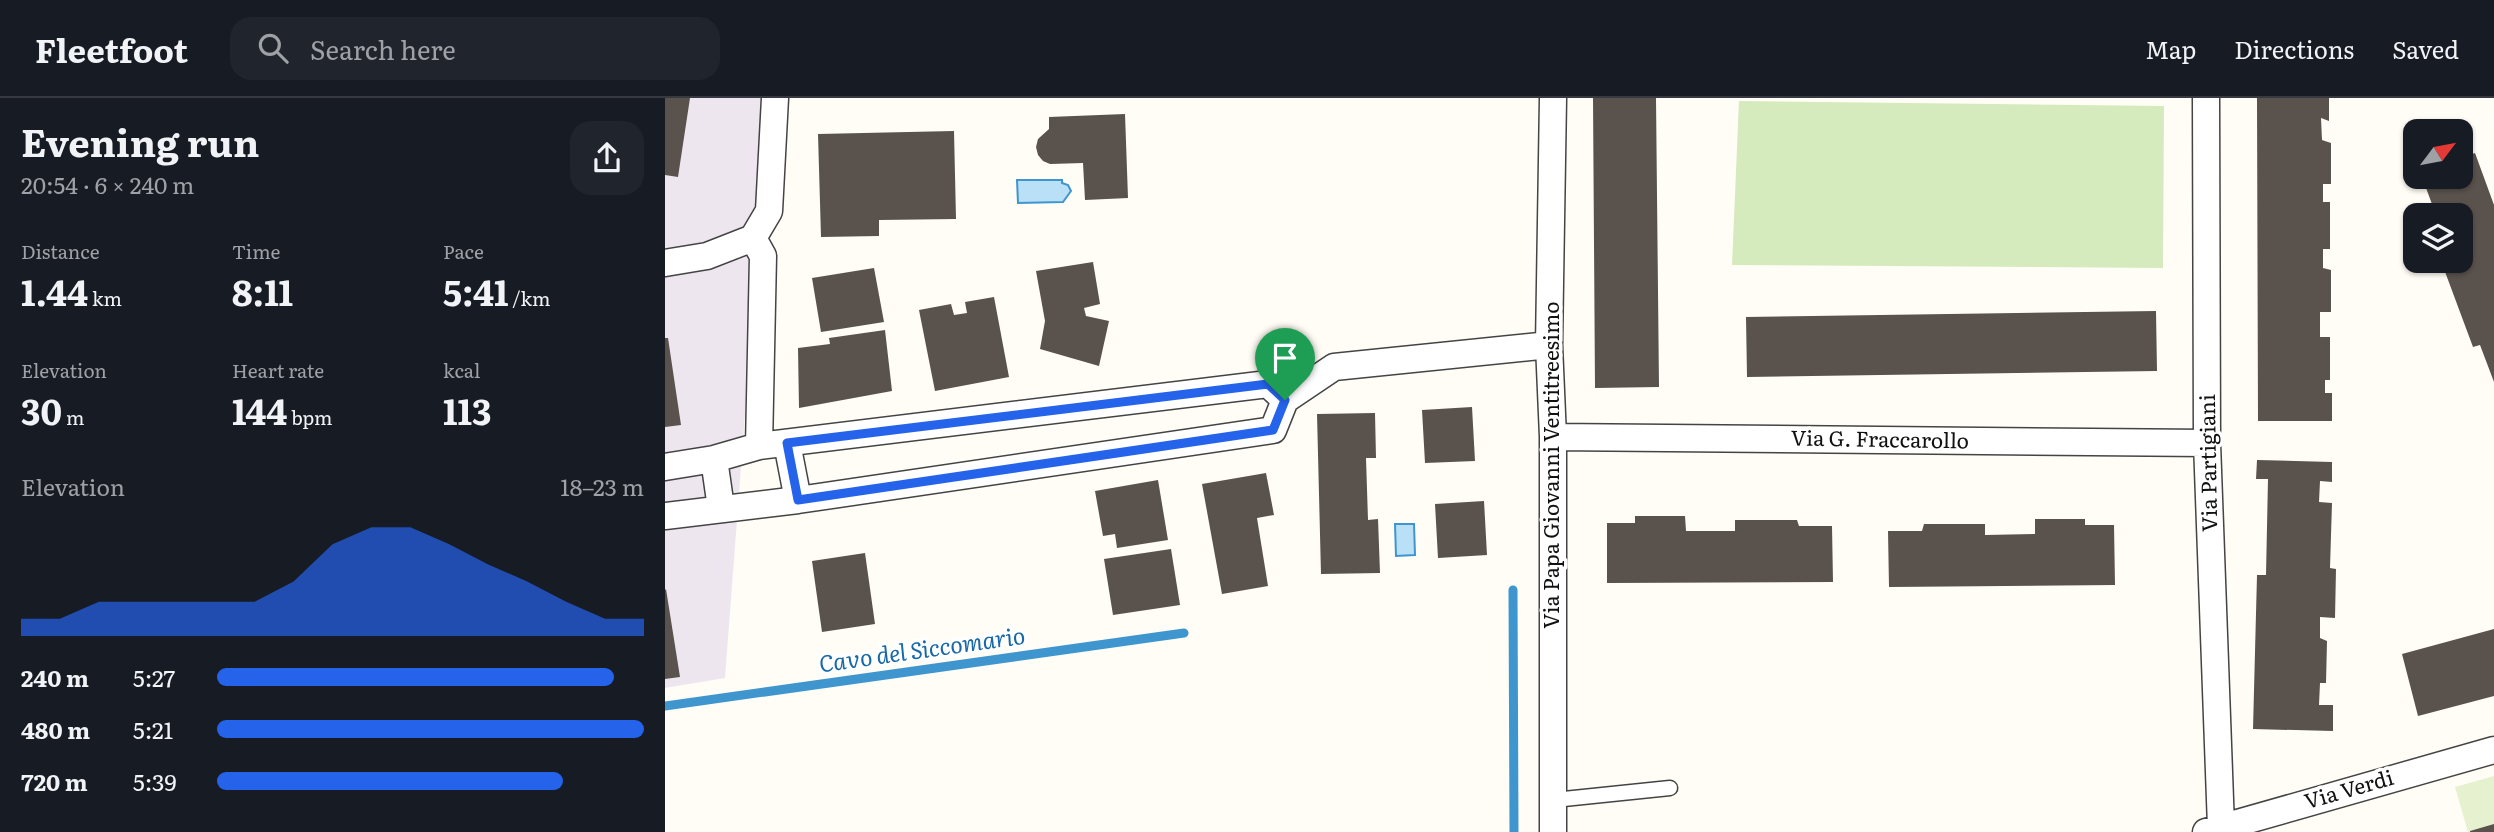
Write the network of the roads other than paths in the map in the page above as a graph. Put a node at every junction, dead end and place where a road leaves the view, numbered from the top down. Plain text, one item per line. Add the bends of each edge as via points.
1 (775, 98) edge
2 (1553, 98) edge
3 (2206, 98) edge
4 (754, 238) junction
5 (665, 262) edge
6 (1549, 345) junction
7 (1285, 400) junction
8 (1553, 437) junction
9 (787, 443) junction
10 (2207, 443) junction
11 (759, 446) junction
12 (714, 459) junction
13 (665, 467) edge
14 (798, 500) junction
15 (721, 508) junction
16 (665, 516) edge
17 (2494, 750) edge
18 (1670, 788) dead end
19 (1553, 800) junction
20 (2213, 830) edge
21 (1553, 832) edge

1 - 4 street via 769,211
2 - 6 street, Via Papa Giovanni Ventitreesimo
3 - 10 street, Via Partigiani
4 - 5 street via 707,256
4 - 11 street via 763,256
6 - 7 street via 1334,367
6 - 8 street, Via Papa Giovanni Ventitreesimo
7 - 9 street via 1268,384
7 - 14 street via 1273,430
8 - 10 street, Via G. Fraccarollo
8 - 19 street, Via Papa Giovanni Ventitreesimo
9 - 11 street
9 - 14 street
10 - 20 street, Via Partigiani
11 - 12 street
12 - 13 street
12 - 15 street
14 - 15 street
15 - 16 street
17 - 20 street, Via Verdi
18 - 19 lane
19 - 21 street, Via Papa Giovanni Ventitreesimo

